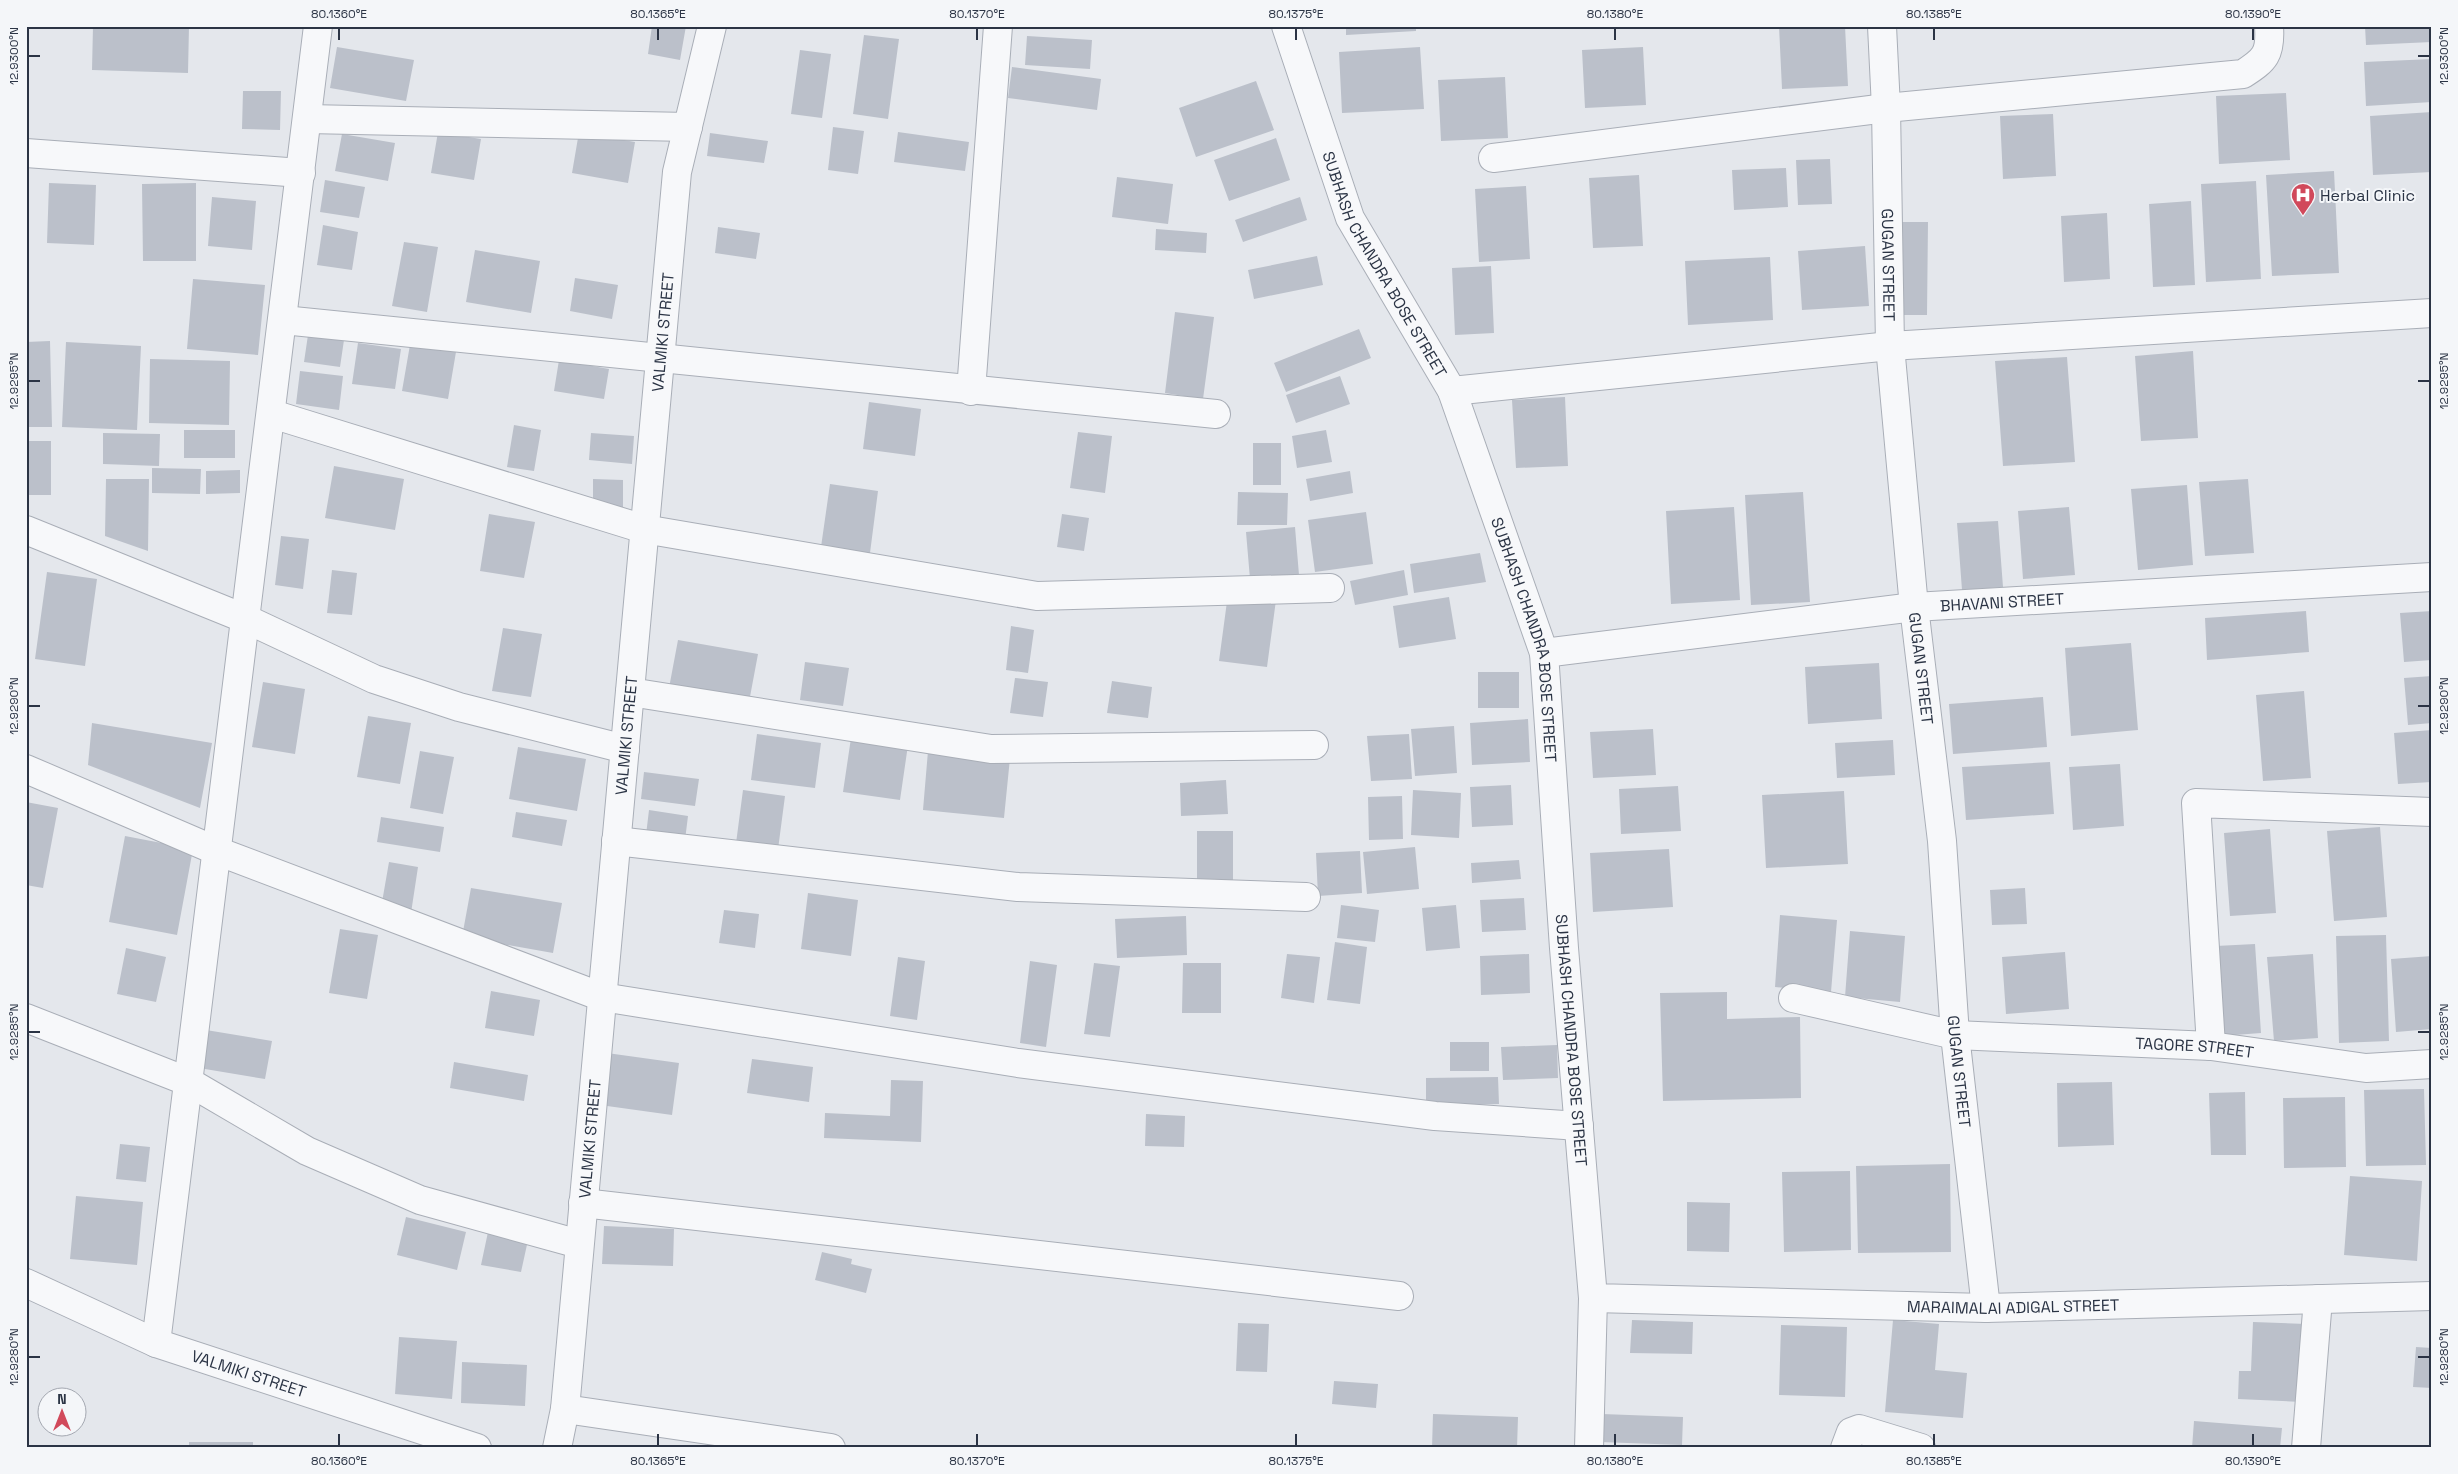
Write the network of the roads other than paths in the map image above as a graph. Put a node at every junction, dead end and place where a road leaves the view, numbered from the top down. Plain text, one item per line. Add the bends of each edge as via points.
1 (318, 26) edge
2 (712, 26) edge
3 (998, 26) edge
4 (1286, 26) edge
5 (1882, 26) edge
6 (2269, 26) edge
7 (1886, 108) junction
8 (307, 119) junction
9 (688, 127) junction
10 (26, 153) edge
11 (1492, 158) dead end
12 (301, 173) junction
13 (2432, 313) edge
14 (283, 320) junction
15 (1890, 346) junction
16 (660, 357) junction
17 (971, 391) junction
18 (1452, 391) junction
19 (272, 414) junction
20 (1216, 414) dead end
21 (644, 529) junction
22 (26, 530) edge
23 (2432, 577) edge
24 (1330, 588) dead end
25 (1914, 607) junction
26 (246, 619) junction
27 (1544, 653) junction
28 (630, 692) junction
29 (1314, 745) dead end
30 (625, 749) junction
31 (26, 769) edge
32 (2432, 812) edge
33 (616, 841) junction
34 (217, 851) junction
35 (1306, 897) dead end
36 (602, 997) junction
37 (1793, 998) dead end
38 (26, 1018) edge
39 (1955, 1035) junction
40 (2211, 1046) junction
41 (2432, 1064) edge
42 (189, 1082) junction
43 (1579, 1126) junction
44 (583, 1203) junction
45 (579, 1244) junction
46 (26, 1284) edge
47 (1399, 1296) dead end
48 (2432, 1296) edge
49 (1593, 1298) junction
50 (2318, 1299) junction
51 (1986, 1308) junction
52 (156, 1343) junction
53 (565, 1409) junction
54 (477, 1448) edge
55 (557, 1448) edge
56 (831, 1448) edge
57 (1589, 1448) edge
58 (1845, 1448) edge
59 (1921, 1448) edge
60 (2306, 1448) edge

1 - 8 street
2 - 9 street, VALMIKI STREET
3 - 17 street
4 - 18 street, SUBHASH CHANDRA BOSE STREET via 1350,218
5 - 7 street, GUGAN STREET
6 - 7 street via 2270,41 2263,62 2243,74
7 - 11 street
7 - 15 street, GUGAN STREET
8 - 9 street
8 - 12 street
9 - 16 street, VALMIKI STREET via 677,172
10 - 12 street
12 - 14 street
13 - 15 street
14 - 16 street
14 - 19 street
15 - 18 street
15 - 25 street, GUGAN STREET
16 - 17 street
16 - 21 street, VALMIKI STREET
17 - 20 street
18 - 27 street, SUBHASH CHANDRA BOSE STREET
19 - 21 street
19 - 26 street
21 - 24 street via 1037,596
21 - 28 street, VALMIKI STREET
22 - 26 street
23 - 25 street, BHAVANI STREET
25 - 27 street, BHAVANI STREET
25 - 39 street, GUGAN STREET via 1942,841
26 - 30 street via 374,679 459,707
26 - 34 street
27 - 43 street, SUBHASH CHANDRA BOSE STREET
28 - 29 street via 991,749
28 - 30 street, VALMIKI STREET
30 - 33 street, VALMIKI STREET
31 - 34 street
32 - 40 street via 2196,803
33 - 35 street via 1018,886
33 - 36 street, VALMIKI STREET
34 - 36 street
34 - 42 street
36 - 43 street via 1018,1063 1435,1116
36 - 44 street, VALMIKI STREET
37 - 39 street, TAGORE STREET
38 - 42 street
39 - 40 street, TAGORE STREET
39 - 51 street, GUGAN STREET
40 - 41 street, TAGORE STREET via 2366,1068
42 - 45 street via 307,1151 420,1200
42 - 52 street
43 - 49 street, SUBHASH CHANDRA BOSE STREET
44 - 45 street, VALMIKI STREET
44 - 47 street
45 - 53 street, VALMIKI STREET
46 - 52 street, VALMIKI STREET
48 - 50 street, MARAIMALAI ADIGAL STREET
49 - 51 street, MARAIMALAI ADIGAL STREET
49 - 57 street, SUBHASH CHANDRA BOSE STREET
50 - 51 street, MARAIMALAI ADIGAL STREET
50 - 60 street
52 - 54 street, VALMIKI STREET
53 - 55 street, VALMIKI STREET
53 - 56 street
58 - 59 street via 1851,1432 1859,1428

